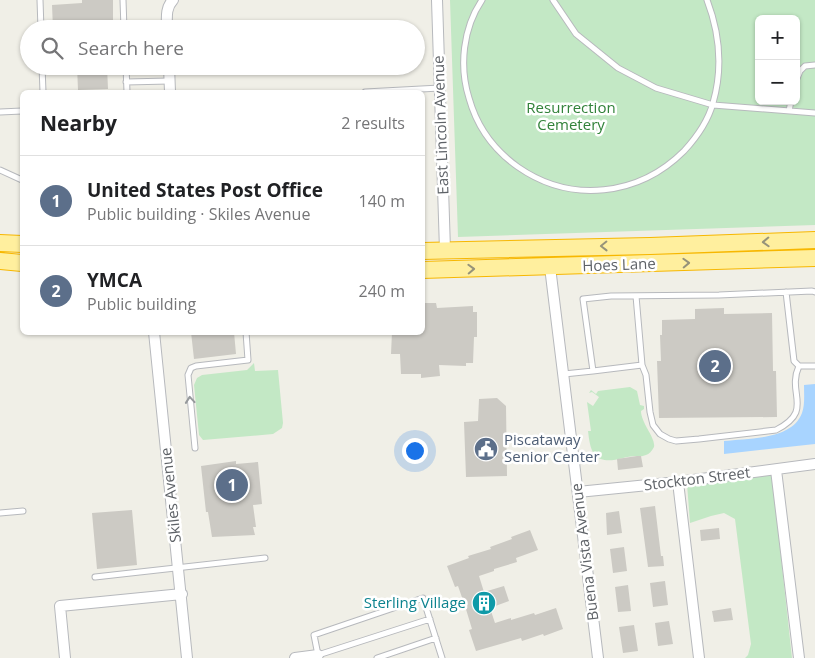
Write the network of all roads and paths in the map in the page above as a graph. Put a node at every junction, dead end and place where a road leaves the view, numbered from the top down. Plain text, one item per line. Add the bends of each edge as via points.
1 (40, 0) edge
2 (123, 0) edge
3 (173, 0) edge
4 (437, 0) edge
5 (482, 0) edge
6 (553, 0) edge
7 (707, 0) edge
8 (41, 20) edge
9 (124, 20) edge
10 (166, 20) edge
11 (815, 66) edge
12 (800, 70) edge
13 (42, 75) edge
14 (126, 75) edge
15 (159, 75) edge
16 (169, 75) edge
17 (126, 82) junction
18 (440, 88) junction
19 (43, 90) edge
20 (126, 90) edge
21 (170, 90) edge
22 (423, 90) edge
23 (713, 105) junction
24 (791, 105) edge
25 (20, 111) edge
26 (789, 111) junction
27 (0, 112) edge
28 (815, 113) edge
29 (0, 170) edge
30 (20, 179) edge
31 (815, 240) edge
32 (0, 243) edge
33 (20, 244) edge
34 (445, 250) junction
35 (425, 251) edge
36 (815, 258) edge
37 (0, 261) edge
38 (20, 263) edge
39 (550, 266) junction
40 (425, 270) edge
41 (786, 292) junction
42 (815, 292) edge
43 (636, 296) junction
44 (154, 335) edge
45 (246, 335) edge
46 (642, 365) junction
47 (799, 366) junction
48 (815, 366) edge
49 (593, 370) junction
50 (564, 374) junction
51 (195, 448) dead end
52 (815, 464) edge
53 (776, 470) junction
54 (678, 482) junction
55 (578, 492) junction
56 (23, 511) dead end
57 (0, 513) edge
58 (265, 558) dead end
59 (179, 568) junction
60 (95, 577) dead end
61 (182, 594) junction
62 (430, 619) junction
63 (436, 638) junction
64 (318, 657) edge
65 (65, 658) edge
66 (188, 658) edge
67 (295, 658) edge
68 (377, 658) edge
69 (442, 658) edge
70 (598, 658) edge
71 (698, 658) edge
72 (799, 658) edge

1 - 8 lane
2 - 9 lane
3 - 10 street via 169,3
4 - 18 street, East Lincoln Avenue
5 - 23 lane via 467,36 463,60 471,106 482,130 498,150 544,182 587,191 616,189 638,183 664,169 687,148
6 - 23 lane via 576,34 618,68 656,88
7 - 23 lane via 719,41 720,72
11 - 12 lane via 805,66
13 - 19 lane
14 - 17 lane
15 - 17 lane
16 - 21 street
17 - 20 lane
18 - 22 lane
18 - 34 street, East Lincoln Avenue
23 - 26 lane
24 - 26 lane
25 - 27 lane
26 - 28 lane
29 - 30 lane
31 -> 34 highway, Hoes Lane
32 - 33 highway
34 - 35 highway, Hoes Lane
39 -> 36 highway, Hoes Lane
37 - 38 highway
40 -> 39 highway, Hoes Lane
39 - 50 street, Buena Vista Avenue
41 - 42 lane
41 - 43 lane
41 - 47 lane via 794,361
43 - 46 lane
43 - 49 lane via 583,299
44 - 59 street, Skiles Avenue
51 -> 45 lane via 189,371 196,366 248,360
46 - 47 lane via 653,425 660,434 676,442 776,430 788,424 798,408 795,374
46 - 49 lane
47 - 48 lane
49 - 50 lane
50 - 55 street, Buena Vista Avenue
52 - 53 street, Stockton Street
53 - 54 street, Stockton Street
53 - 72 street
54 - 55 street, Stockton Street
54 - 71 street
55 - 70 street, Buena Vista Avenue
56 - 57 lane
58 - 59 lane
59 - 60 lane
59 - 61 street, Skiles Avenue
61 - 65 street via 60,606
61 - 66 street, Skiles Avenue
62 - 63 lane
62 - 64 lane
62 - 64 lane via 423,598 380,612 314,635
63 - 68 lane
63 - 69 lane
64 - 67 street

